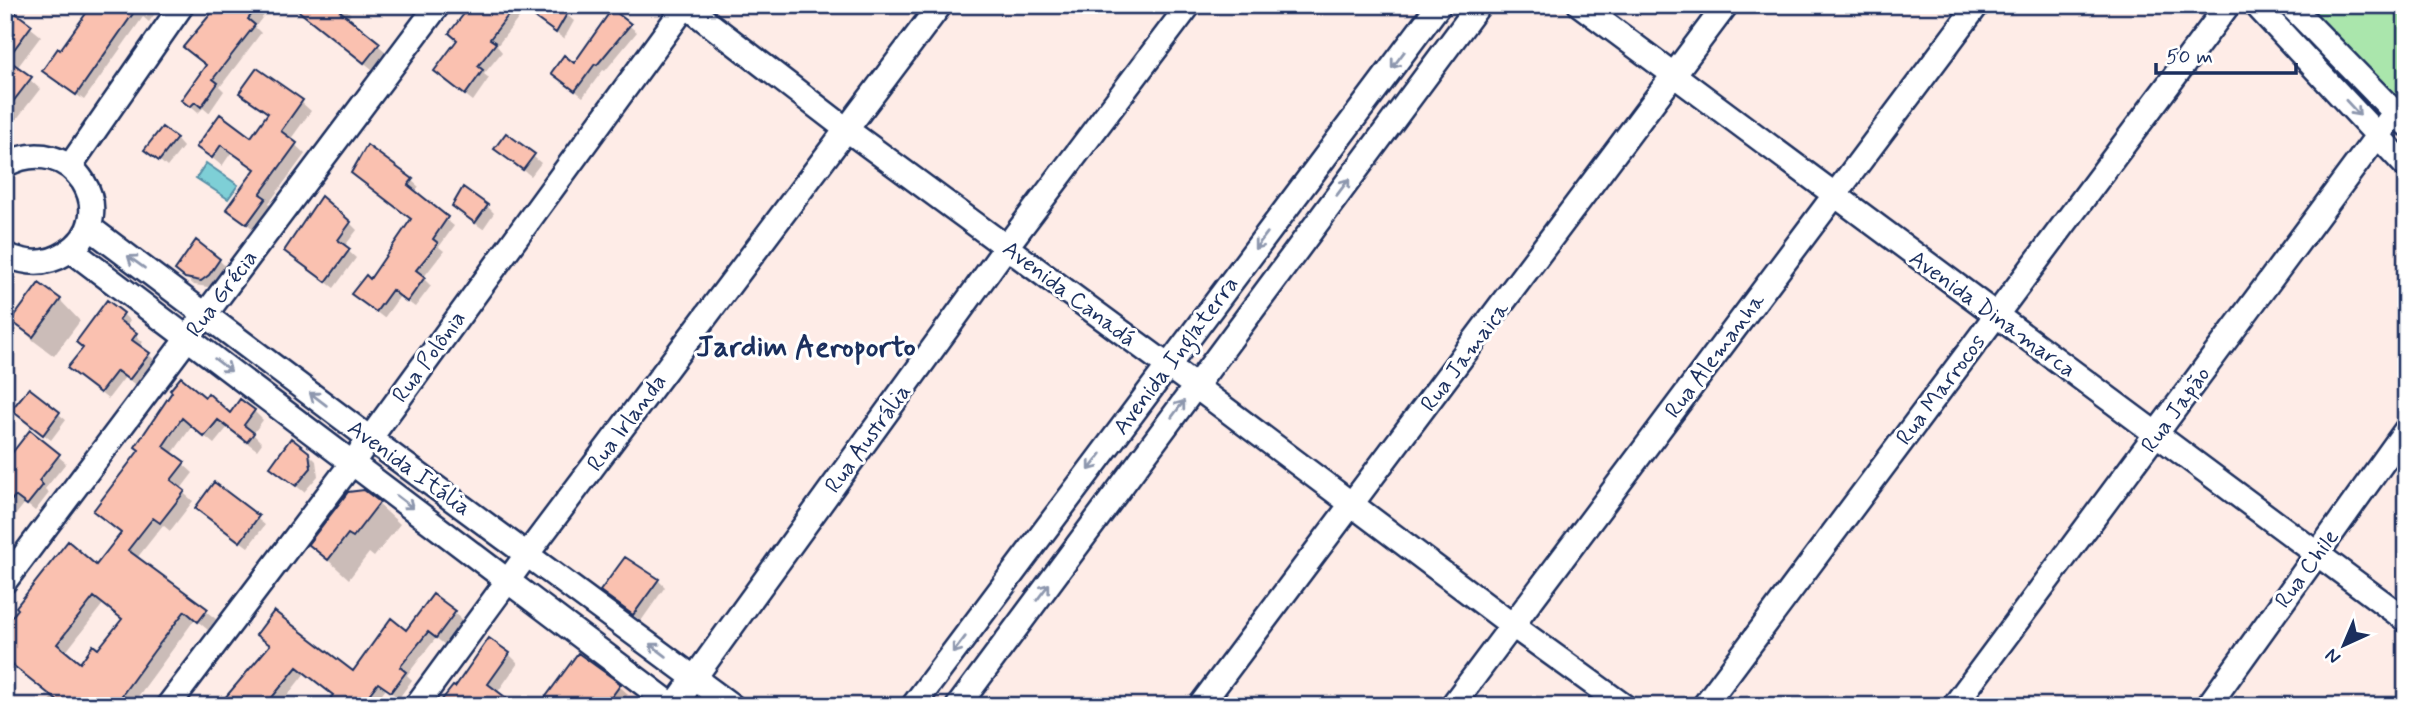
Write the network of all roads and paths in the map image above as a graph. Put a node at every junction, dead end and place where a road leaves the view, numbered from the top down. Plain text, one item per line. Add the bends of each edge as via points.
1 (182, 5) edge
2 (438, 5) edge
3 (685, 5) edge
4 (940, 5) edge
5 (1189, 5) edge
6 (1439, 5) edge
7 (1479, 5) edge
8 (1580, 5) edge
9 (1726, 5) edge
10 (1977, 5) edge
11 (2228, 5) edge
12 (2256, 5) edge
13 (2290, 5) edge
14 (1674, 77) junction
15 (2401, 118) edge
16 (846, 129) junction
17 (2377, 134) junction
18 (6, 164) edge
19 (70, 166) junction
20 (2406, 166) edge
21 (1833, 196) junction
22 (89, 227) junction
23 (1007, 246) junction
24 (71, 250) junction
25 (5, 255) edge
26 (206, 314) junction
27 (1995, 315) junction
28 (186, 338) junction
29 (1167, 366) junction
30 (1195, 386) junction
31 (2406, 430) edge
32 (2157, 433) junction
33 (369, 438) junction
34 (352, 463) junction
35 (1352, 505) junction
36 (2317, 552) junction
37 (528, 553) junction
38 (508, 580) junction
39 (5, 581) edge
40 (2406, 620) edge
41 (1512, 625) junction
42 (694, 677) junction
43 (169, 706) edge
44 (416, 706) edge
45 (673, 706) edge
46 (732, 706) edge
47 (913, 706) edge
48 (958, 706) edge
49 (1200, 706) edge
50 (1452, 706) edge
51 (1624, 706) edge
52 (1704, 706) edge
53 (1954, 706) edge
54 (2208, 706) edge

1 - 19 street
2 - 26 street, Rua Grécia
3 - 16 street, Avenida Canadá
3 - 33 street, Rua Polônia
4 - 16 street, Rua Irlanda
5 - 23 street, Rua Austrália
6 -> 29 street, Avenida Inglaterra
30 -> 7 street, Avenida Inglaterra
8 - 14 street, Avenida Dinamarca
9 - 14 street, Rua Jamaica
10 - 21 street, Rua Alemanha
11 - 27 street, Rua Marrocos
12 -> 17 street
13 - 15 street
14 - 21 street, Avenida Dinamarca
14 - 35 street, Rua Jamaica
15 - 17 street, Rua Japão
16 - 23 street, Avenida Canadá
16 - 37 street, Rua Irlanda
17 - 20 street
17 - 32 street, Rua Japão
18 - 19 street via 27,155 50,156
19 - 22 street via 90,195
21 - 27 street, Avenida Dinamarca
21 - 41 street, Rua Alemanha
22 - 24 street
26 -> 22 street, Avenida Itália
23 - 29 street, Avenida Canadá
23 - 42 street, Rua Austrália
24 - 25 street via 54,261 37,263
24 - 28 street, Avenida Itália
26 - 28 street, Rua Grécia
33 -> 26 street, Avenida Itália
27 - 32 street, Avenida Dinamarca
27 - 52 street, Rua Marrocos
28 -> 34 street, Avenida Itália
28 - 39 street, Rua Grécia
29 - 30 street, Avenida Canadá
29 -> 47 street, Avenida Inglaterra
30 - 35 street, Avenida Canadá
48 -> 30 street, Avenida Inglaterra
31 - 36 street, Rua Chile
32 - 36 street, Avenida Dinamarca
32 - 53 street, Rua Japão
33 - 34 street, Rua Polônia
33 - 37 street, Avenida Itália
34 -> 38 street, Avenida Itália
34 - 43 street, Rua Polônia
35 - 41 street, Avenida Canadá
35 - 49 street, Rua Jamaica
36 - 40 street, Avenida Dinamarca
36 - 54 street, Rua Chile
37 - 38 street, Rua Irlanda
42 -> 37 street, Avenida Itália
38 - 44 street, Rua Irlanda
38 - 45 street, Avenida Itália
41 - 50 street, Rua Alemanha
41 - 51 street, Avenida Canadá
42 - 45 street, Rua Austrália
42 - 46 street, Avenida Itália

